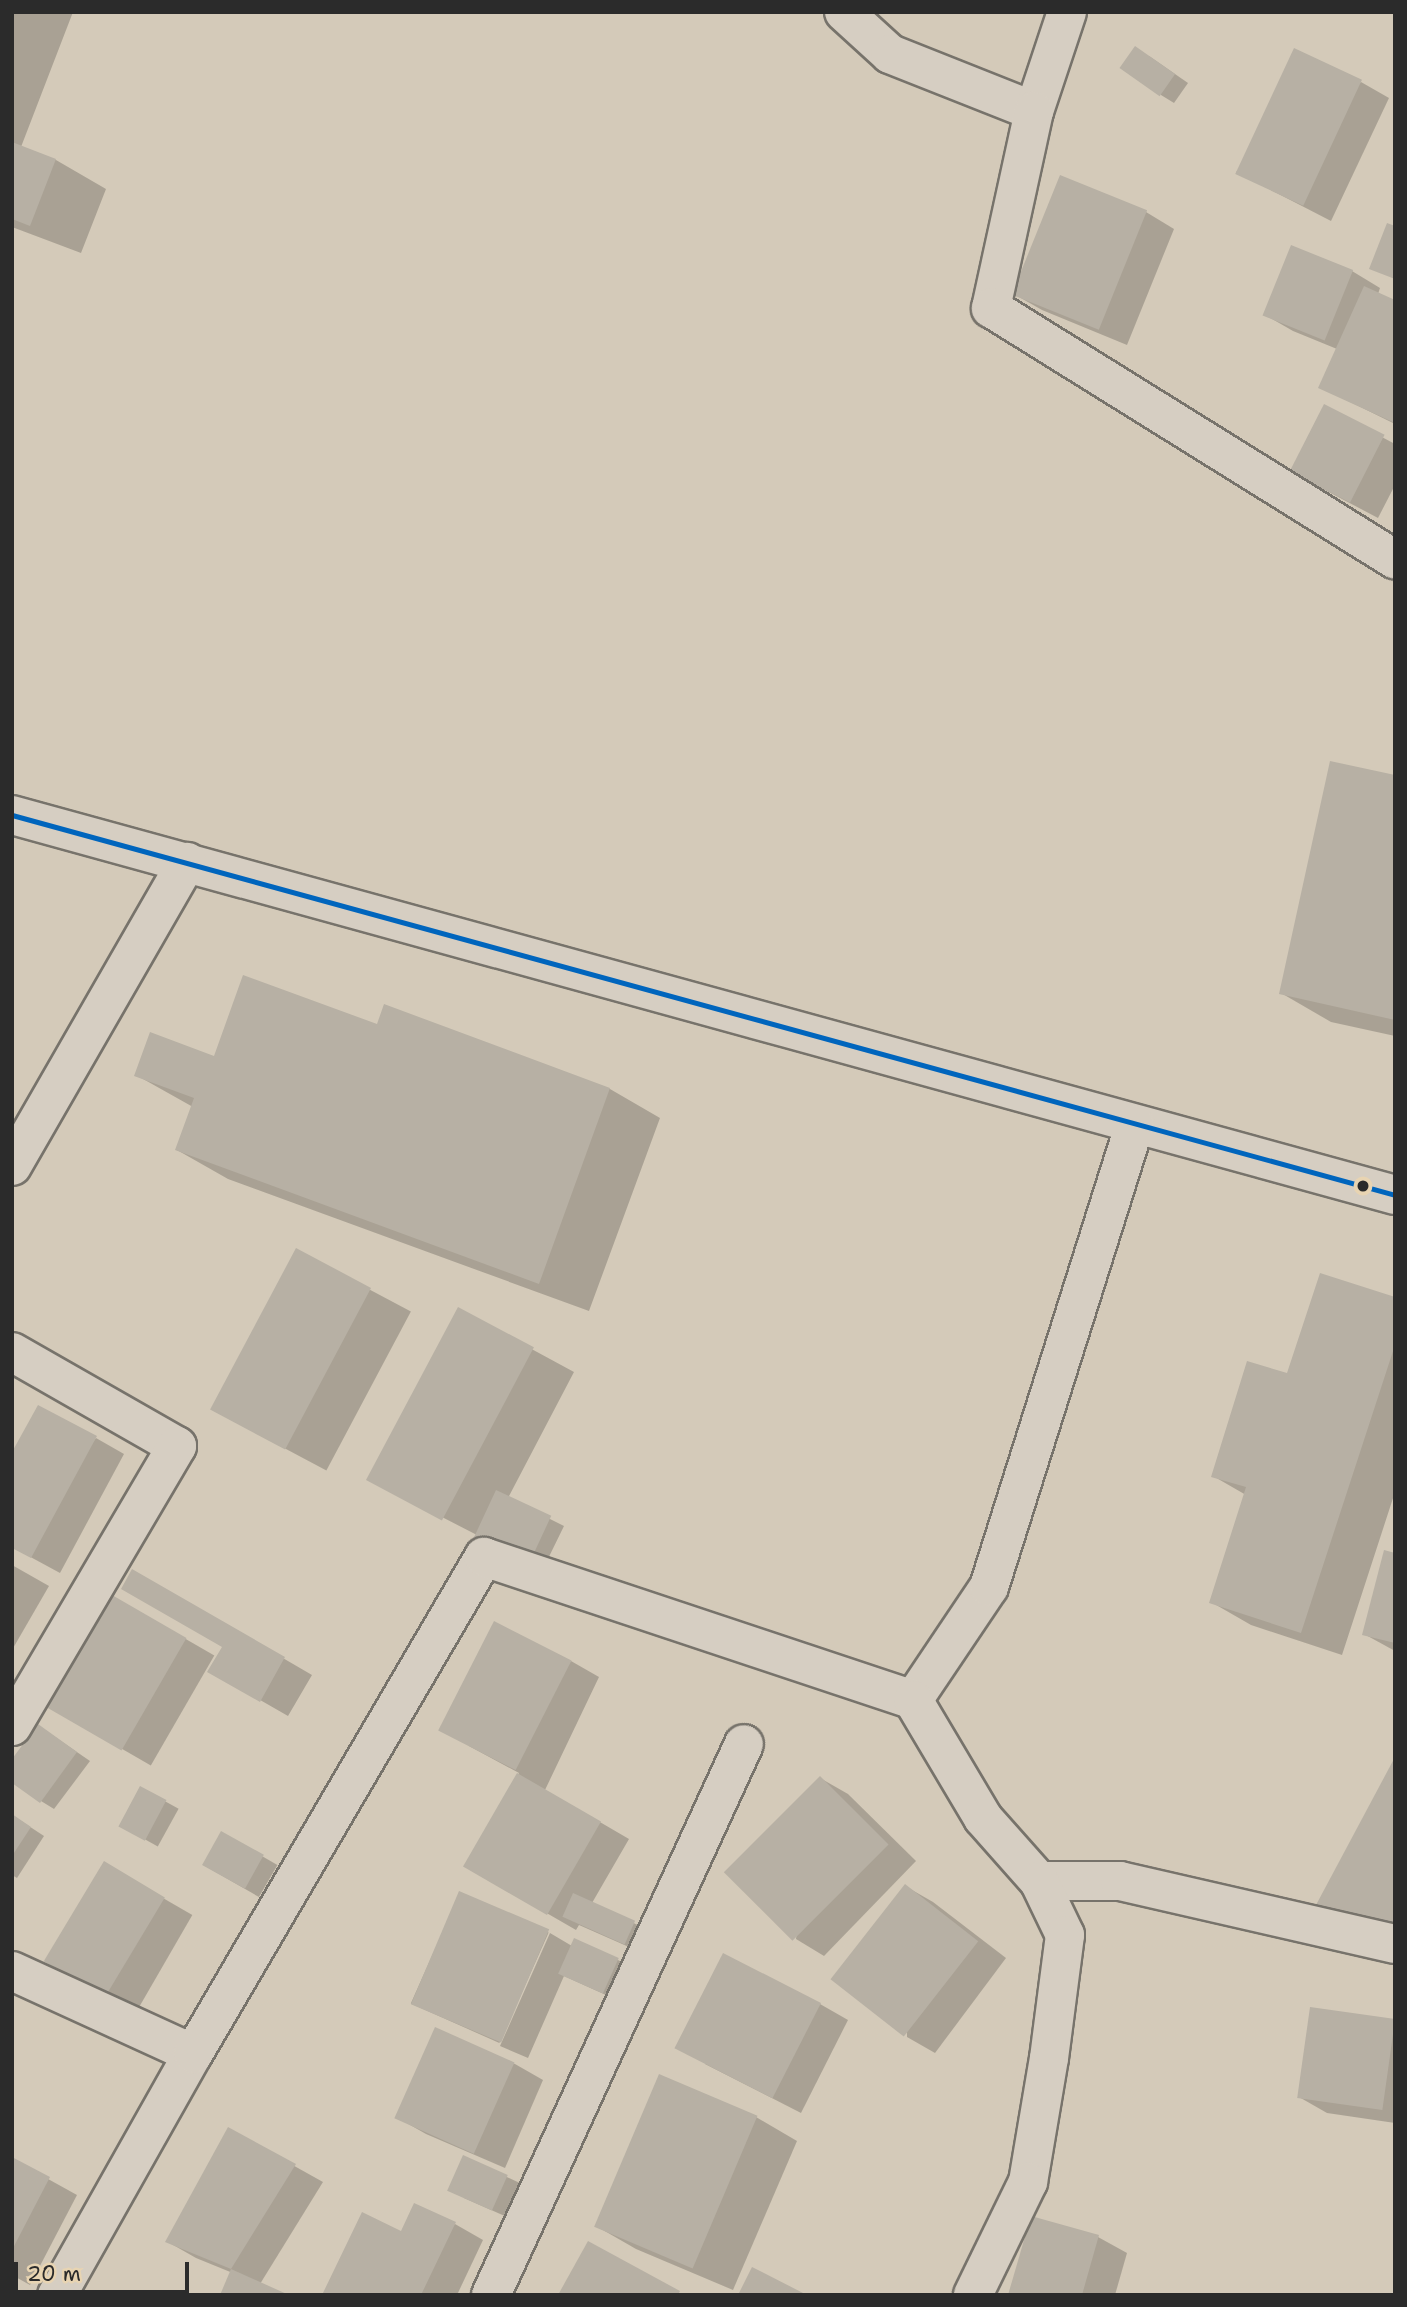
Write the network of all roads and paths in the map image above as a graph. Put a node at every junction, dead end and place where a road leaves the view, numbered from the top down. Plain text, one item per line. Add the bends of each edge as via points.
1 (844, 12) edge
2 (1067, 12) edge
3 (1034, 111) junction
4 (1395, 559) edge
5 (12, 815) edge
6 (187, 862) junction
7 (1135, 1124) junction
8 (12, 1166) edge
9 (1395, 1195) edge
10 (12, 1352) edge
11 (913, 1700) junction
12 (12, 1726) edge
13 (744, 1744) dead end
14 (1039, 1881) junction
15 (1395, 1944) edge
16 (12, 1970) edge
17 (193, 2054) junction
18 (57, 2295) edge
19 (491, 2295) edge
20 (973, 2295) edge

1 - 3 street via 890,54
2 - 3 street
3 - 4 street via 991,308
5 - 6 street
6 - 7 street
6 - 8 street
7 - 9 street
7 - 11 street via 989,1587
10 - 12 street via 177,1446
11 - 14 street via 983,1818
11 - 17 street via 484,1557
13 - 19 street
14 - 15 street via 1120,1881
14 - 20 street via 1065,1936 1049,2057 1028,2182
16 - 17 street
17 - 18 street

